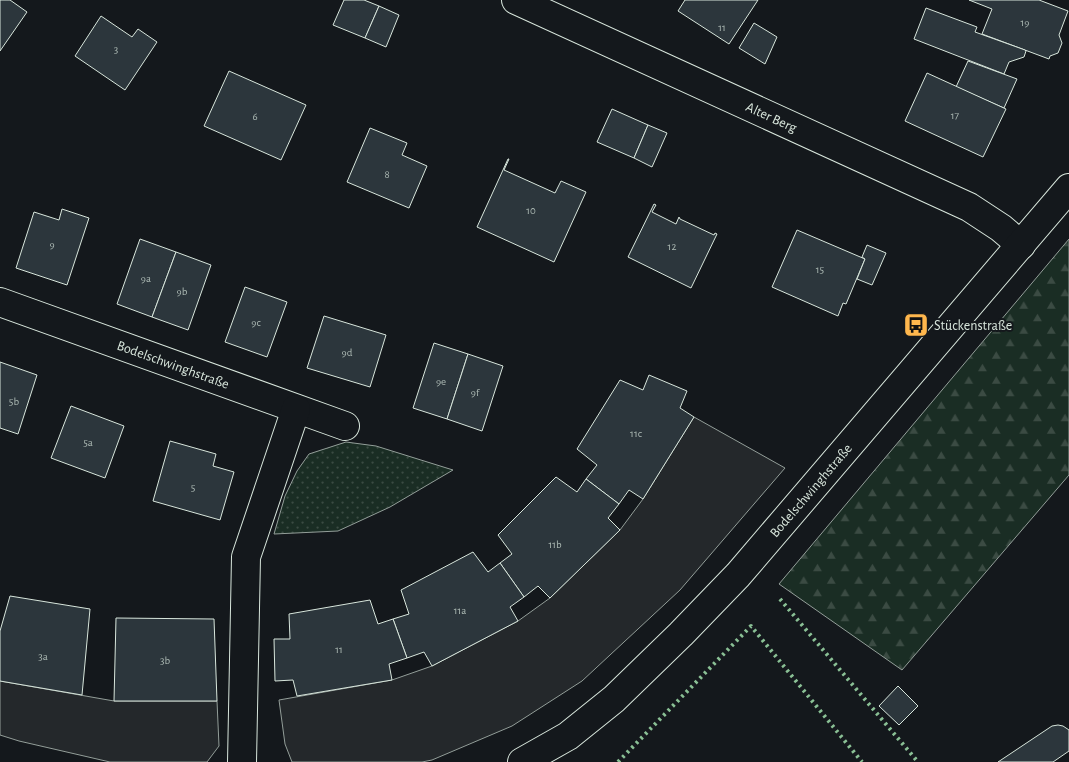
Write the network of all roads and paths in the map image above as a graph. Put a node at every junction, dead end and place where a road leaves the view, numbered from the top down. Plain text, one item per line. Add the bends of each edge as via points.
1 (516, 0) edge
2 (1069, 188) edge
3 (1021, 245) junction
4 (0, 302) edge
5 (296, 408) junction
6 (345, 426) dead end
7 (242, 762) edge
8 (522, 762) edge

1 - 3 street, Alter Berg via 969,207
2 - 3 street, Bodelschwinghstraße
3 - 8 street, Bodelschwinghstraße via 732,582 614,699 568,736
4 - 5 street, Bodelschwinghstraße
5 - 6 street, Bodelschwinghstraße
5 - 7 street via 246,557

